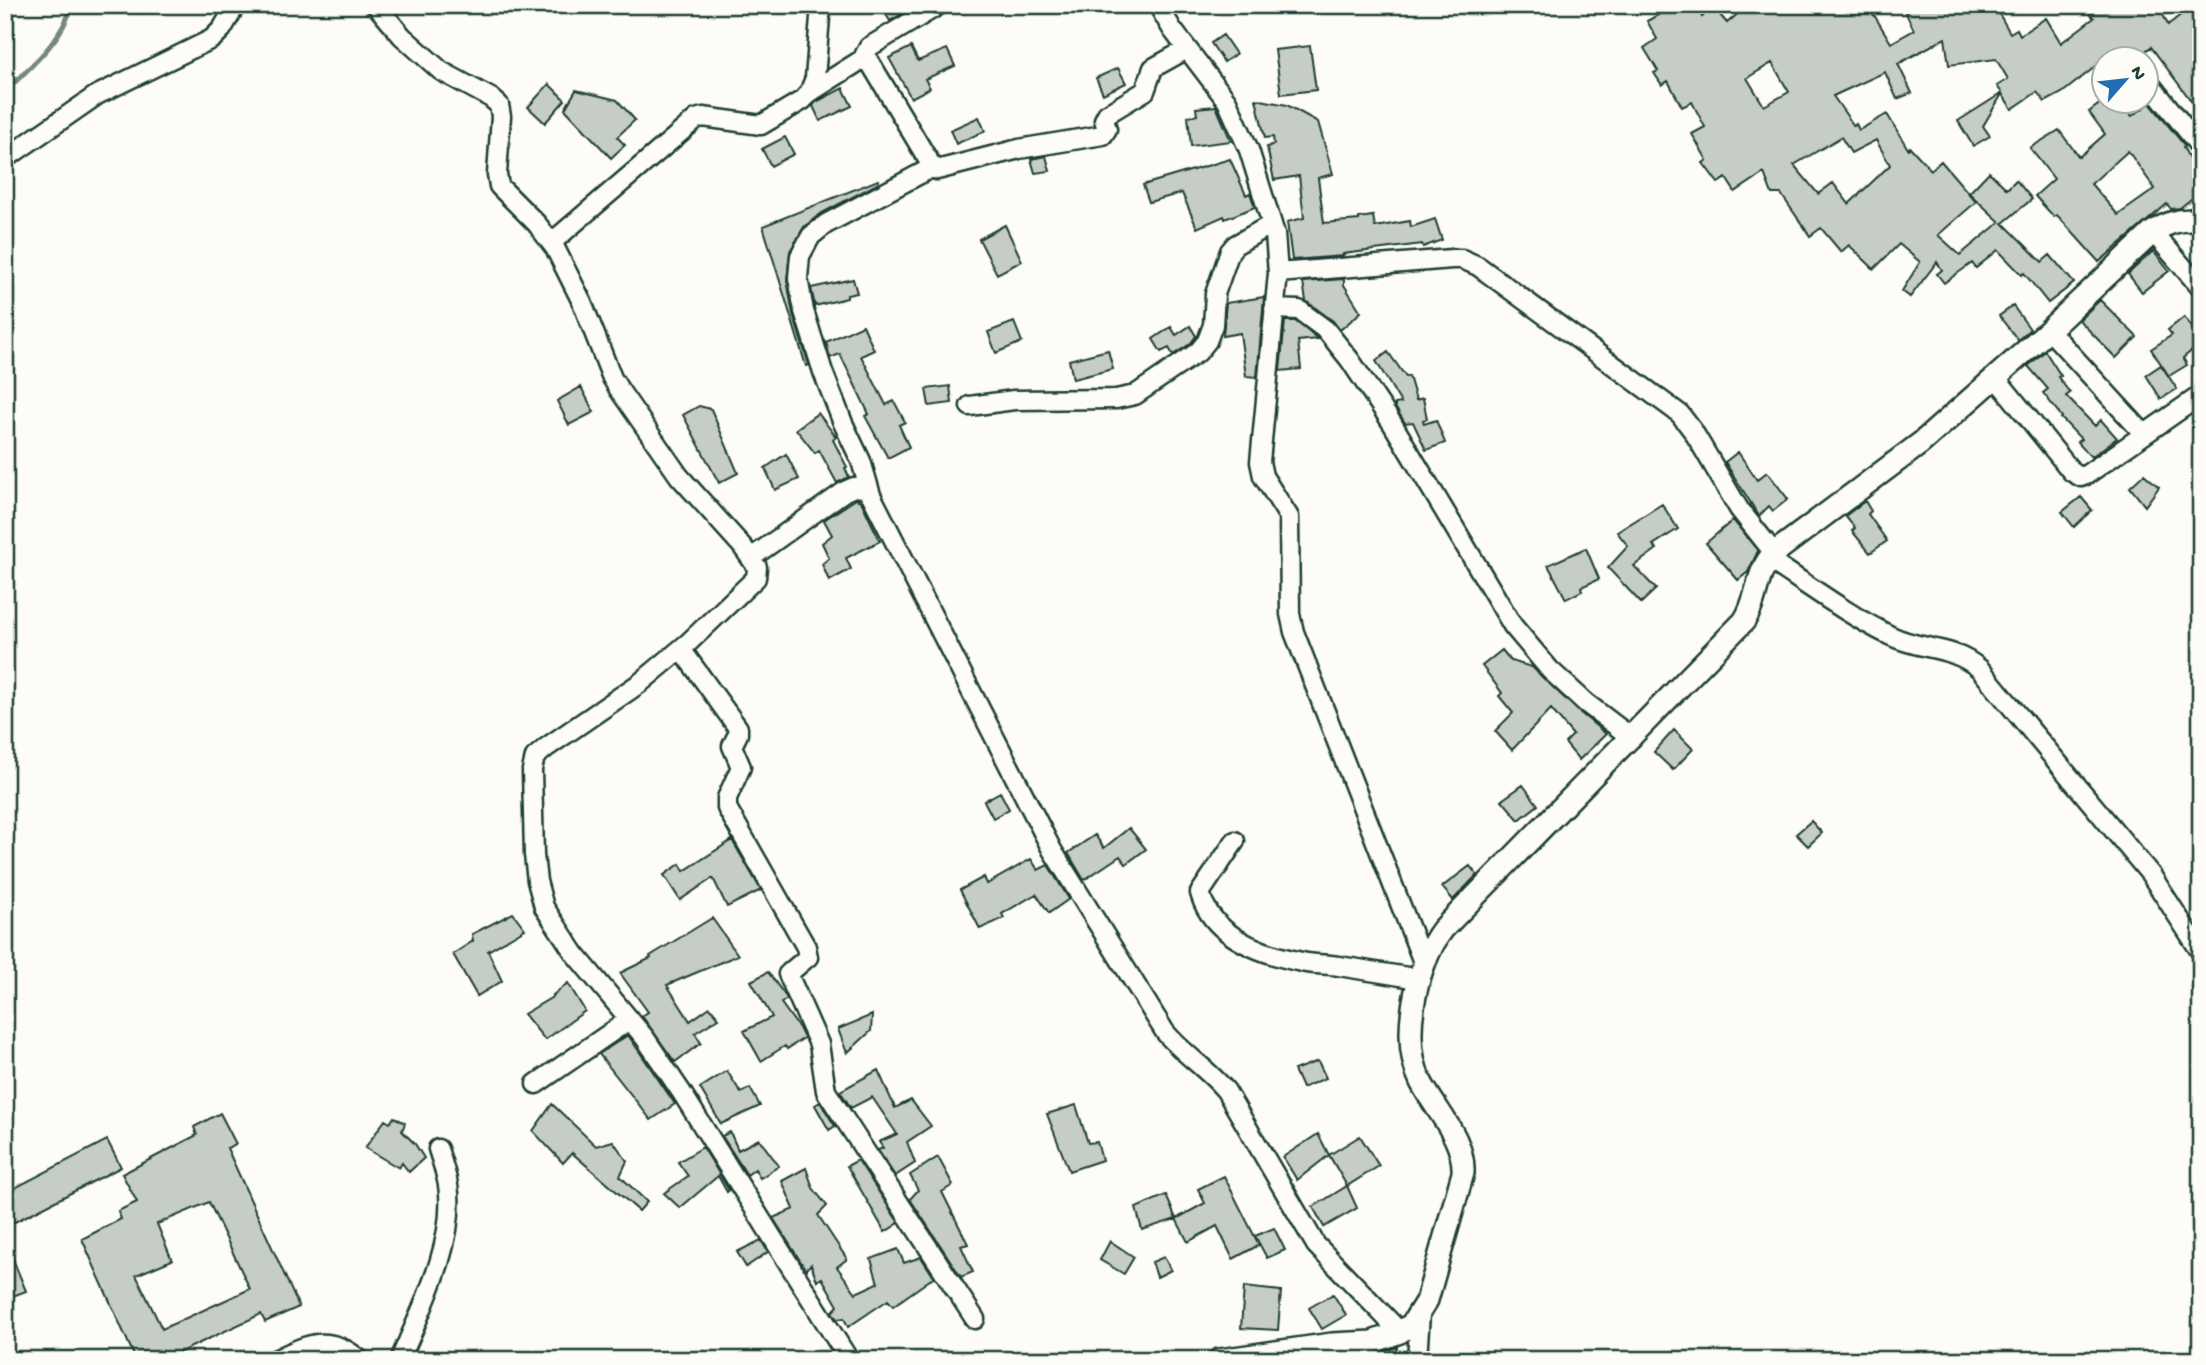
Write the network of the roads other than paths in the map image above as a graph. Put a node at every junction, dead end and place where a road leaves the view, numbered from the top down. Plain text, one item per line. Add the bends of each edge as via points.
1 (236, 5) edge
2 (376, 5) edge
3 (821, 5) edge
4 (939, 5) edge
5 (1158, 5) edge
6 (1187, 49) junction
7 (866, 57) junction
8 (809, 93) junction
9 (2160, 96) edge
10 (2201, 148) edge
11 (12, 154) dead end
12 (933, 167) junction
13 (2201, 221) edge
14 (1272, 224) junction
15 (2153, 232) junction
16 (551, 243) junction
17 (1278, 272) junction
18 (2201, 288) edge
19 (1274, 309) junction
20 (2049, 330) junction
21 (1996, 377) junction
22 (2201, 395) edge
23 (970, 406) dead end
24 (2144, 434) junction
25 (871, 495) junction
26 (1771, 556) junction
27 (751, 558) junction
28 (681, 649) junction
29 (1632, 738) junction
30 (1235, 841) dead end
31 (2201, 952) edge
32 (1421, 971) junction
33 (629, 1020) junction
34 (536, 1084) dead end
35 (438, 1149) dead end
36 (1420, 1313) junction
37 (975, 1319) dead end
38 (1400, 1332) junction
39 (275, 1360) edge
40 (360, 1360) edge
41 (400, 1360) edge
42 (849, 1360) edge
43 (1219, 1360) edge
44 (1417, 1360) edge

1 - 11 street via 212,38 105,91
2 - 16 street via 441,71 499,105 497,180
3 - 8 street via 815,78
4 - 7 street via 869,47
5 - 6 street
6 - 12 street via 1153,68 1145,91 1107,114 1103,135 1012,151 941,170
6 - 14 street via 1227,101 1249,150
7 - 8 street
7 - 12 street
8 - 16 street via 761,125 696,119
9 - 10 street
12 - 25 street via 826,224 811,236 800,256 798,278 804,311
13 - 15 street via 2177,221
14 - 17 street
14 - 23 street via 1230,251 1215,294 1207,341 1135,395 1116,400 1014,400
15 - 18 street
15 - 20 street
16 - 27 street via 616,384 679,476
17 - 19 street
17 - 26 street via 1452,259 1478,266 1680,415
19 - 29 street via 1300,310 1326,330 1392,423 1513,626 1550,670
19 - 32 street via 1260,462 1263,476 1289,517 1292,623
20 - 21 street
20 - 24 street
21 - 24 street via 2076,475 2086,475
21 - 26 street via 1921,443
22 - 24 street
25 - 27 street via 863,488 845,491
25 - 38 street via 1052,850 1165,1032 1226,1091 1317,1245
26 - 29 street via 1744,621
26 - 31 street via 1892,637 1954,652 1980,669 2145,867
27 - 28 street via 757,567 756,578
28 - 33 street via 532,762 534,855 544,907
28 - 37 street via 738,728 732,746 741,767 727,808 806,947 808,957 788,978 819,1044 826,1091
29 - 32 street via 1443,929 1431,944
30 - 32 street via 1200,893 1208,914 1223,930 1252,948 1304,963
32 - 36 street via 1411,1025 1414,1062 1464,1158
33 - 34 street
33 - 42 street via 682,1093
35 - 41 street via 449,1186 449,1220 436,1270
36 - 38 street
36 - 44 street
38 - 43 street via 1372,1342
39 - 40 street via 309,1343 332,1345

